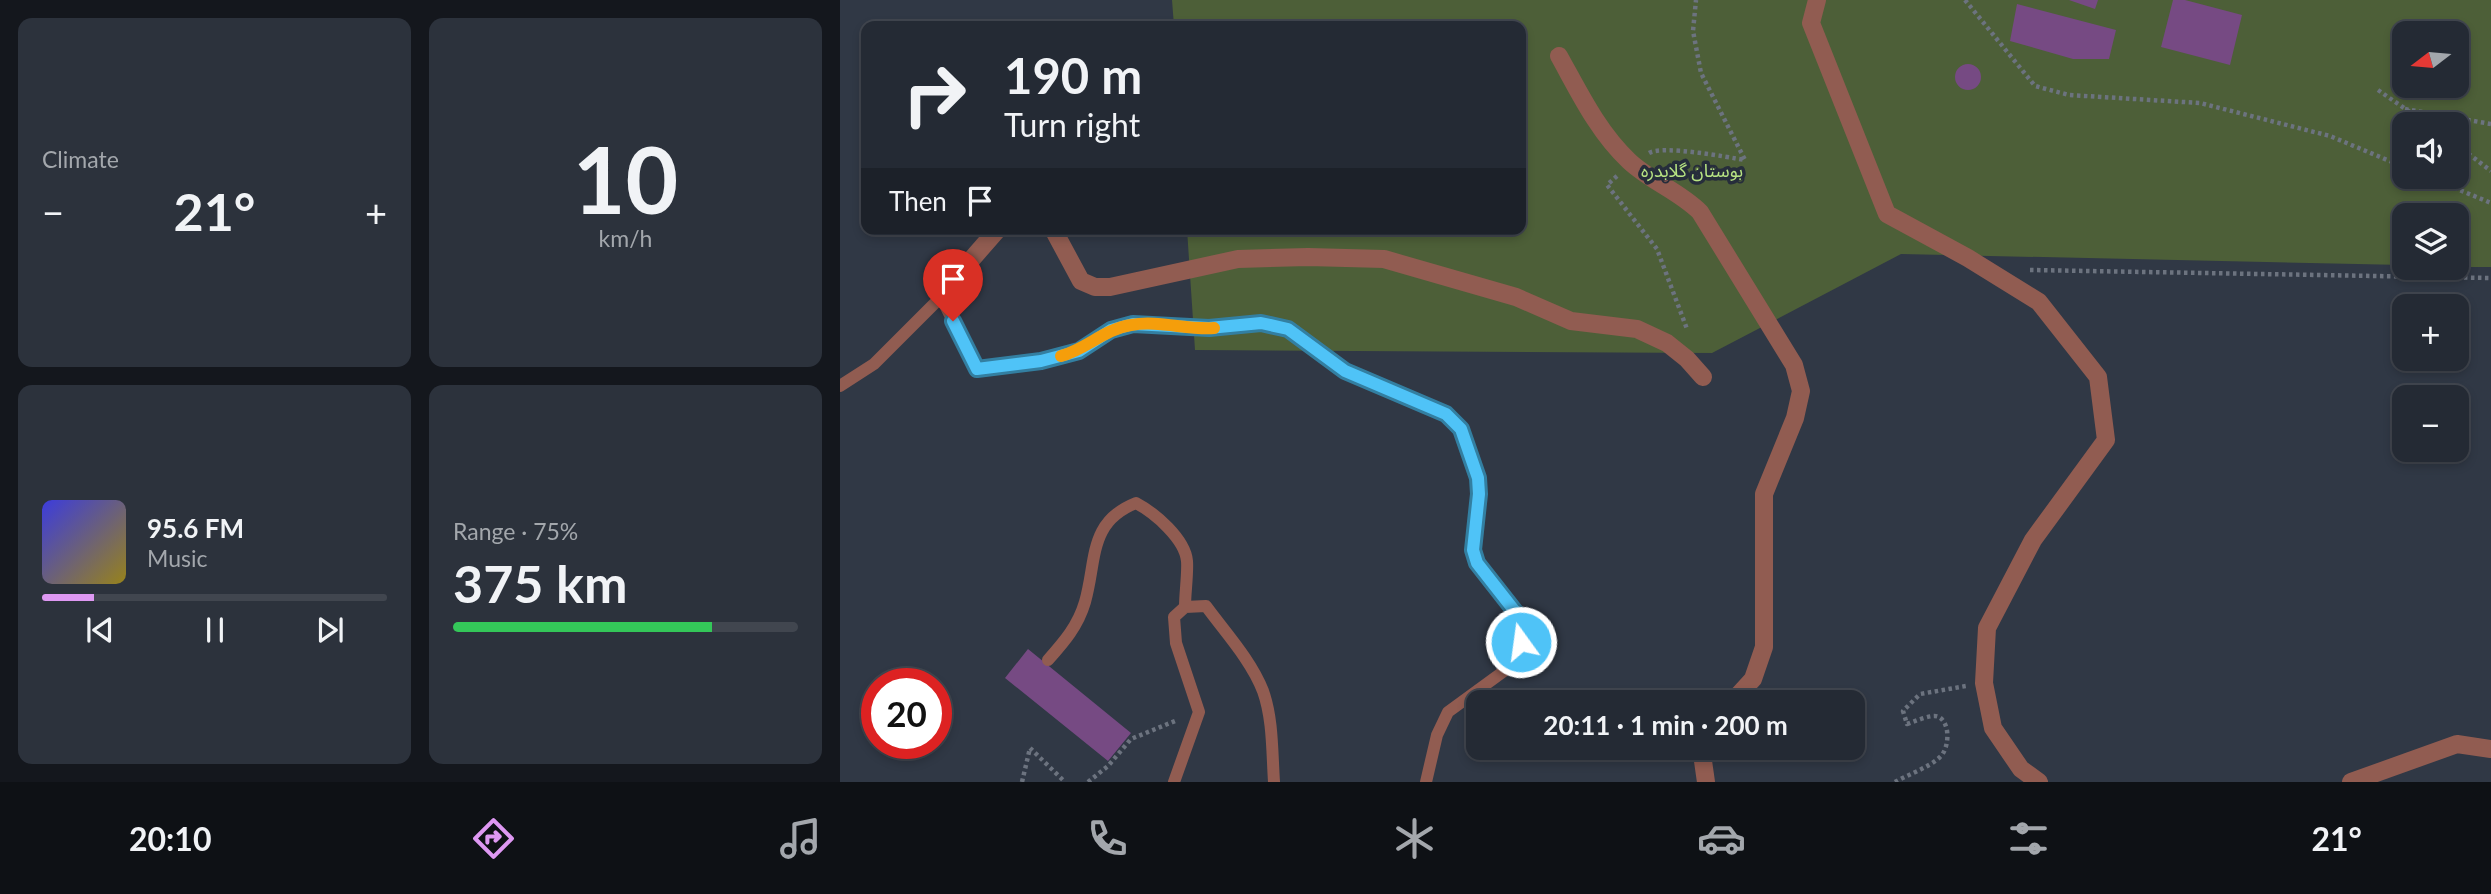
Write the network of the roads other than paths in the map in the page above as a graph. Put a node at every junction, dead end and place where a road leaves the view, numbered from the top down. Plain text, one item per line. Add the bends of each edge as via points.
1 (1817, 0) edge
2 (1559, 55) dead end
3 (993, 235) edge
4 (1057, 235) edge
5 (971, 261) joint
6 (941, 297) junction
7 (1703, 377) dead end
8 (840, 386) edge
9 (1185, 607) junction
10 (1048, 660) dead end
11 (1743, 690) edge
12 (2491, 749) edge
13 (1703, 760) edge
14 (1174, 782) edge
15 (1274, 782) edge
16 (1426, 782) edge
17 (1706, 782) edge
18 (2039, 782) edge
19 (2351, 782) edge

1 - 18 street via 1811,23 1887,214 2039,302 2098,377 2106,440 2033,540 1987,628 1984,683 1993,728 2021,769
2 - 11 street via 1602,129 1630,163 1700,212 1794,365 1801,391 1795,418 1763,494 1764,647 1753,679
3 - 5 street
4 - 7 street via 1081,281 1095,287 1238,259 1384,259 1516,297 1571,321 1637,329 1667,343
5 - 6 lane
6 - 8 lane via 874,364
6 - 16 lane via 977,369 1079,351 1111,330 1133,324 1209,328 1261,323 1288,329 1345,371 1446,414 1461,429 1478,478 1473,550 1477,563 1523,628 1520,656 1448,712 1437,735
9 - 10 lane via 1187,559 1173,532 1136,503 1121,509 1104,525 1085,604 1073,632
9 - 14 lane via 1174,618 1176,643 1199,712
9 - 15 lane via 1206,606 1253,671 1269,719
12 - 19 street via 2457,744
13 - 17 street

